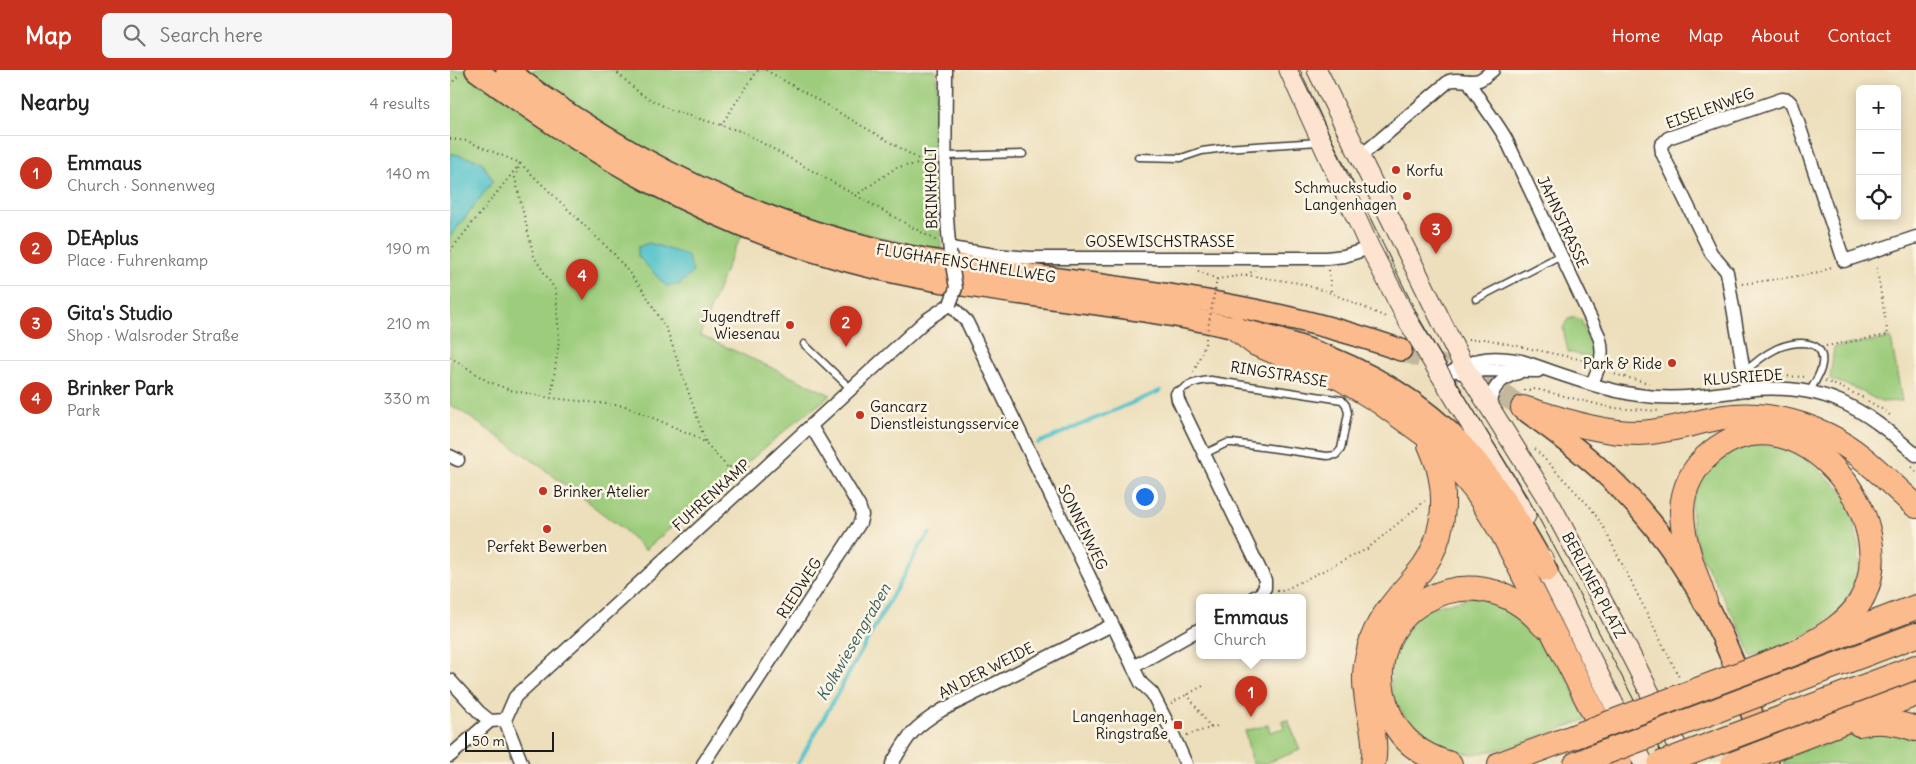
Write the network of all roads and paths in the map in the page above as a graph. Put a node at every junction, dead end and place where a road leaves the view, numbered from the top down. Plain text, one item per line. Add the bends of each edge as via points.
1 (463, 70) edge
2 (476, 70) edge
3 (507, 70) edge
4 (614, 70) edge
5 (758, 70) edge
6 (766, 70) edge
7 (946, 70) edge
8 (1289, 70) edge
9 (1317, 70) edge
10 (1493, 70) edge
11 (1470, 81) junction
12 (450, 85) edge
13 (720, 125) junction
14 (450, 139) edge
15 (1323, 142) junction
16 (1023, 154) dead end
17 (1358, 154) junction
18 (1138, 157) dead end
19 (946, 159) junction
20 (924, 162) junction
21 (520, 163) junction
22 (855, 196) junction
23 (1916, 237) edge
24 (1370, 248) junction
25 (950, 250) junction
26 (450, 251) edge
27 (1873, 252) junction
28 (1561, 255) junction
29 (1327, 258) junction
30 (1844, 260) junction
31 (1246, 274) dead end
32 (1217, 279) dead end
33 (1729, 286) junction
34 (1332, 293) junction
35 (1476, 299) dead end
36 (950, 304) junction
37 (1388, 318) dead end
38 (1236, 328) junction
39 (804, 344) dead end
40 (1819, 349) junction
41 (1400, 350) tunnel mouth
42 (450, 357) edge
43 (1465, 368) junction
44 (1526, 371) junction
45 (1556, 372) junction
46 (1745, 372) junction
47 (1192, 375) dead end
48 (1441, 378) junction
49 (1592, 384) junction
50 (851, 389) junction
51 (1747, 390) junction
52 (1809, 392) junction
53 (1177, 394) joint
54 (551, 398) junction
55 (1489, 406) junction
56 (1523, 408) joint
57 (811, 426) junction
58 (1427, 436) junction
59 (706, 443) junction
60 (1531, 444) dead end
61 (1204, 454) junction
62 (1916, 455) edge
63 (728, 468) junction
64 (757, 476) junction
65 (734, 496) junction
66 (1426, 500) dead end
67 (1916, 506) edge
68 (1548, 570) junction
69 (1265, 588) junction
70 (1260, 594) edge
71 (1705, 602) junction
72 (1916, 607) edge
73 (1112, 625) junction
74 (1196, 630) edge
75 (1916, 635) edge
76 (1558, 644) junction
77 (1795, 653) junction
78 (1133, 667) junction
79 (1916, 667) edge
80 (1679, 677) dead end
81 (450, 680) edge
82 (1204, 685) dead end
83 (1187, 694) junction
84 (1916, 694) edge
85 (1160, 709) junction
86 (505, 720) junction
87 (490, 721) junction
88 (1217, 726) dead end
89 (1211, 728) junction
90 (1916, 729) edge
91 (1803, 737) junction
92 (1175, 738) junction
93 (450, 756) edge
94 (1584, 761) edge
95 (522, 764) edge
96 (703, 764) edge
97 (892, 764) edge
98 (1186, 764) edge
99 (1373, 764) edge
100 (1450, 764) edge
101 (1498, 764) edge
102 (1620, 764) edge
103 (1644, 764) edge
104 (1660, 764) edge
105 (1686, 764) edge
106 (1733, 764) edge
107 (1768, 764) edge

1 - 12 path
2 - 38 highway, FLUGHAFENSCHNELLWEG via 559,130 652,185 785,242 899,273
3 - 41 highway, FLUGHAFENSCHNELLWEG via 570,116 658,168 738,205 789,224 878,250 939,262 1237,306 1312,321
4 - 13 path via 642,94 671,110
5 - 13 path
6 - 20 path
7 - 19 street, BRINKHOLT
8 - 15 main road
9 - 17 main road, BERLINER PLATZ
10 - 11 street via 1480,80
11 - 17 street via 1449,81 1369,149
11 - 28 street, JAHNSTRASSE via 1506,139
13 - 22 path via 742,132
14 - 21 path via 467,141
15 - 18 lane via 1224,148 1181,158
15 - 24 main road
16 - 19 lane
17 - 43 main road, BERLINER PLATZ
19 - 20 path
19 - 25 street, BRINKHOLT
20 - 22 path via 897,167
21 - 26 path
21 - 54 path via 515,178 534,257 556,291 559,340
21 - 59 path via 614,254 643,290 668,330
22 - 25 path
23 - 27 street
24 - 29 street, GOSEWISCHSTRASSE
24 - 48 main road
25 - 29 street, GOSEWISCHSTRASSE via 1030,258
25 - 36 street, BRINKHOLT, bridge via 956,288
27 - 30 street
27 - 40 path via 1888,335
28 - 35 lane
28 - 49 street, JAHNSTRASSE via 1602,344 1602,359
29 - 34 path
30 - 33 path via 1818,273
30 - 33 street, EISELENWEG via 1792,104 1782,99 1668,138 1661,145 1711,253 1727,272
31 - 34 path via 1299,283
32 - 47 path, bridge via 1205,344
33 - 46 street, EISELENWEG
34 - 37 path
36 - 50 street, FUHRENKAMP via 925,321
36 - 73 street, SONNENWEG via 967,322
38 - 58 highway via 1256,344 1342,379 1390,408
38 - 68 highway, FLUGHAFENSCHNELLWEG via 1297,345 1338,361 1391,387 1424,410 1472,455
39 - 50 lane
40 - 46 lane via 1804,342 1789,343 1766,355
40 - 52 lane via 1823,363
42 - 54 path via 487,381 510,390
43 - 44 street, KLUSRIEDE
43 - 45 street, KLUSRIEDE via 1485,358 1506,358
43 - 48 street, KLUSRIEDE
43 - 55 main road, BERLINER PLATZ
44 - 45 street, KLUSRIEDE
44 - 55 street, KLUSRIEDE via 1502,380 1494,389
45 - 49 street, KLUSRIEDE
46 - 51 street, EISELENWEG
48 - 68 main road via 1523,510
49 - 51 street, KLUSRIEDE via 1634,394 1678,398
50 - 57 street, FUHRENKAMP
51 - 52 street, KLUSRIEDE
52 - 62 street, KLUSRIEDE via 1842,401 1863,412
53 - 61 street, RINGSTRASSE
53 - 61 lane, RINGSTRASSE via 1197,381 1211,380 1342,400 1346,405 1348,413 1341,449 1336,454 1327,456 1233,442
54 - 59 path via 625,406
55 - 105 main road, BERLINER PLATZ via 1572,543
56 - 67 highway via 1618,432 1665,430 1724,417 1748,416 1792,422 1829,435 1851,449
56 - 71 highway via 1569,442 1624,493 1668,545
57 - 64 street, FUHRENKAMP
57 - 96 street, RIEDWEG via 858,506 862,515 860,523
58 - 76 highway via 1458,468 1489,511
58 - 99 highway via 1440,473 1443,508 1434,546 1425,564 1382,617 1368,653 1365,676 1374,739
59 - 63 path
60 - 80 path via 1591,508 1604,528
61 - 69 street, RINGSTRASSE via 1265,580
63 - 64 path via 743,463
63 - 65 path via 724,480
64 - 65 street, FUHRENKAMP
65 - 86 street, FUHRENKAMP via 515,697
66 - 69 path via 1367,549 1280,592
68 - 103 main road
69 - 70 street
71 - 77 highway via 1684,531 1682,509 1693,471 1721,444 1738,436 1772,433 1803,443 1833,468 1857,502 1868,531 1872,567 1868,586 1851,614 1831,632
71 - 107 highway via 1735,666
72 - 77 highway
73 - 78 street, SONNENWEG
73 - 97 street, AN DER WEIDE via 921,723 908,736
74 - 78 street
75 - 94 highway, bridge
76 - 100 highway via 1519,602 1475,588 1457,588 1433,596 1410,611 1398,624 1383,657 1381,675 1392,720 1400,734 1422,753
76 - 102 highway
77 - 101 highway, bridge
78 - 85 street, SONNENWEG
79 - 104 highway, bridge
81 - 87 street
82 - 83 path
83 - 85 path
83 - 89 path
84 - 91 highway
85 - 92 street, SONNENWEG
86 - 87 street
86 - 95 street
87 - 93 street
88 - 89 path
89 - 92 path
90 - 91 highway via 1896,722 1869,722
91 - 106 highway, bridge
92 - 98 street, SONNENWEG

